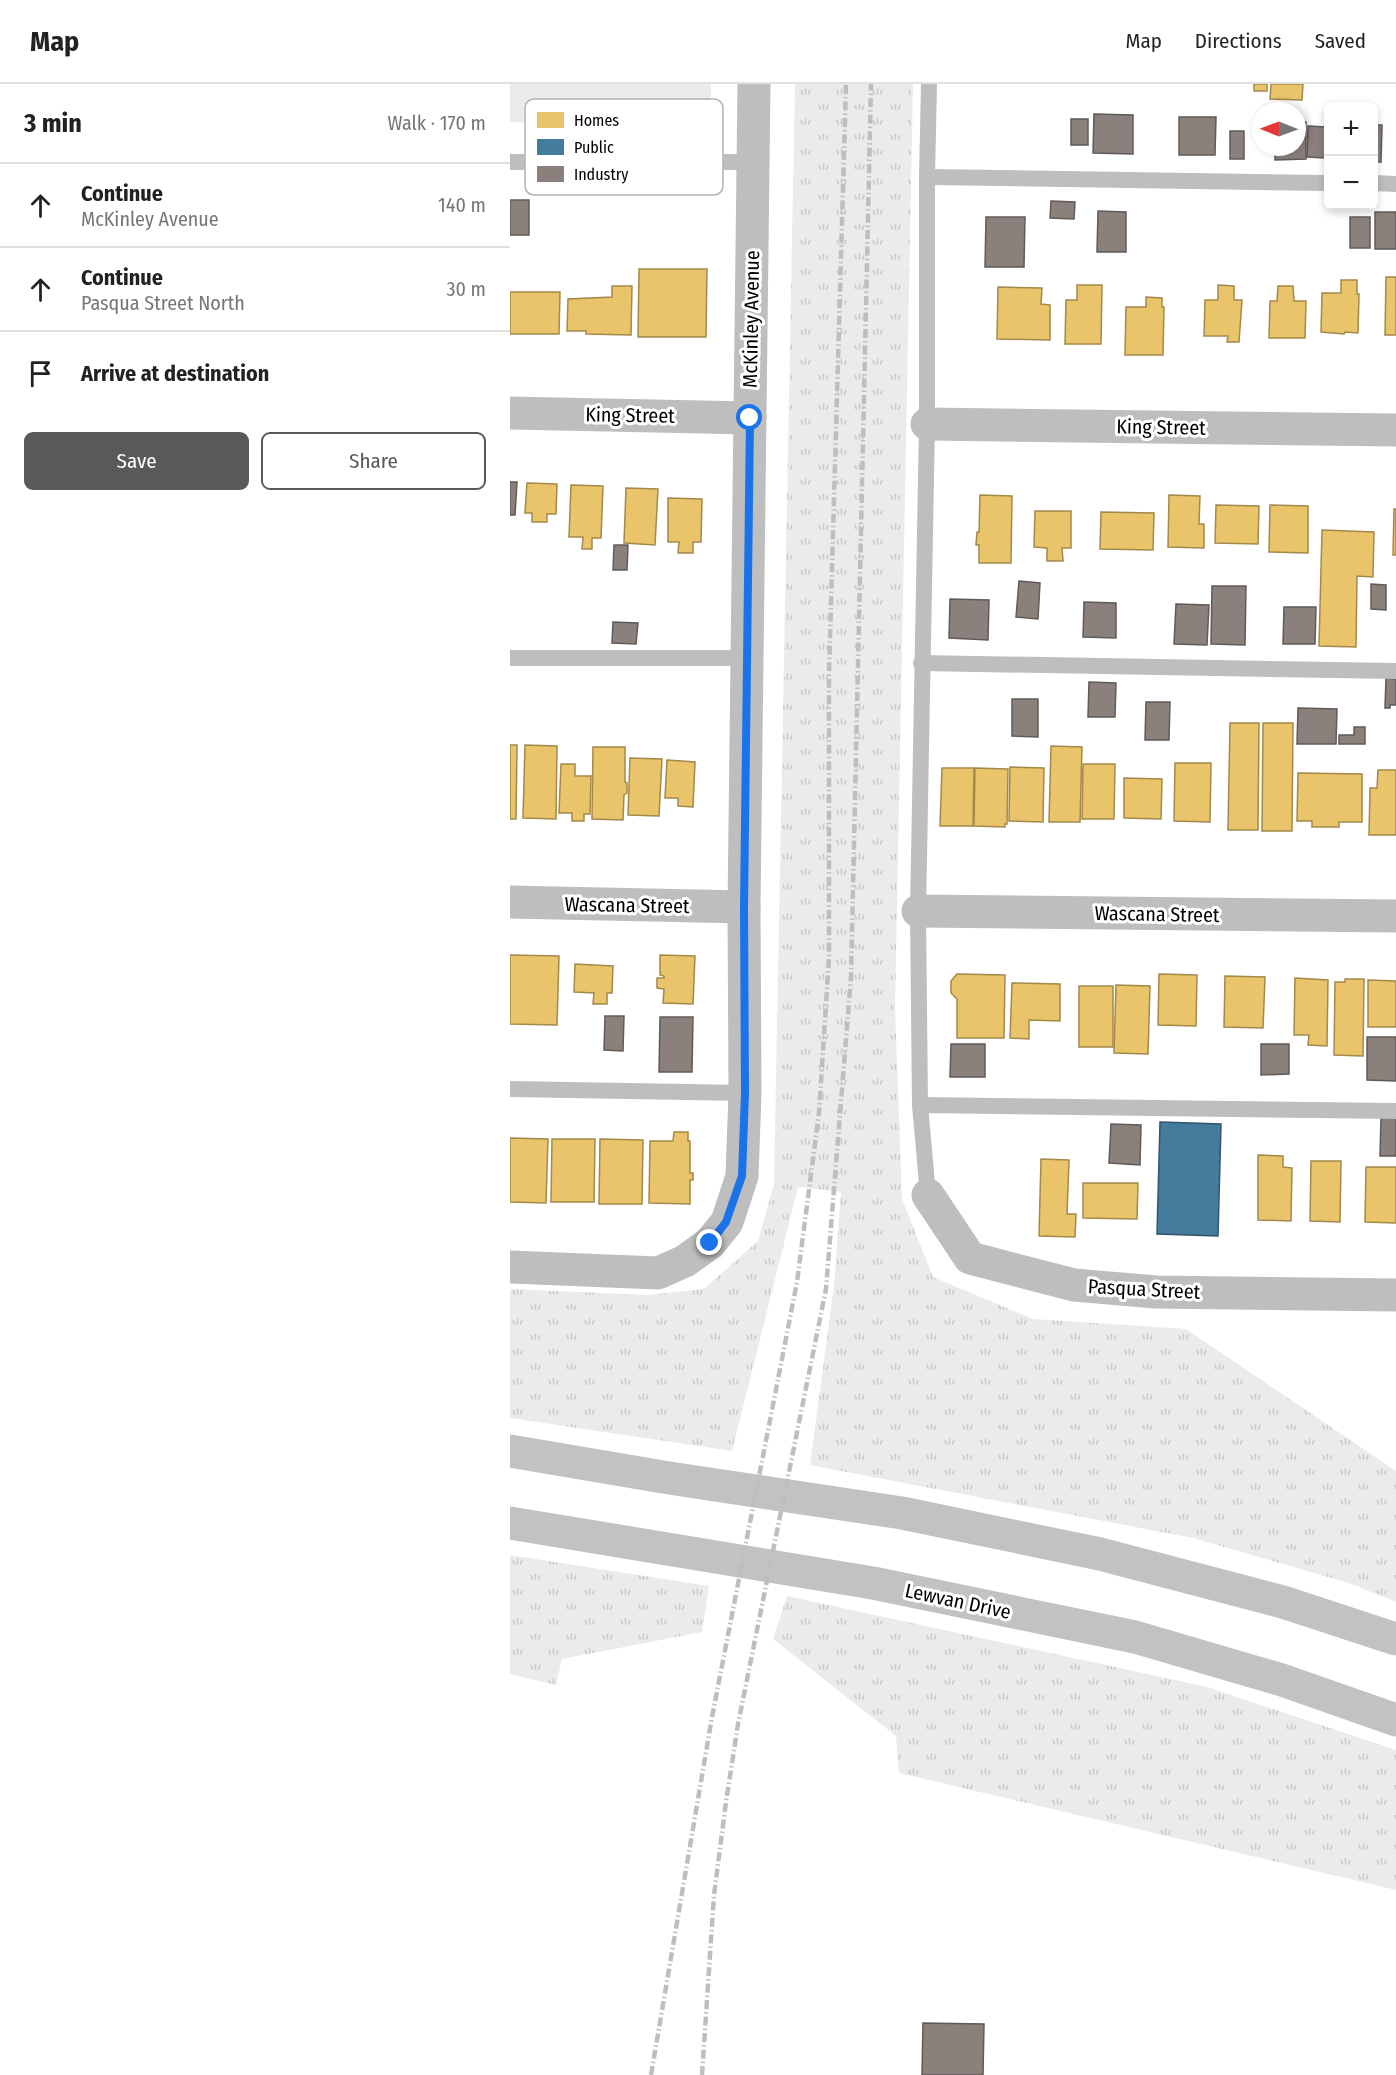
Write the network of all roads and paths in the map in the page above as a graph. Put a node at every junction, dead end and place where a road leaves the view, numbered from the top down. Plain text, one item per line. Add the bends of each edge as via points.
1 (754, 84) edge
2 (929, 84) edge
3 (723, 162) edge
4 (753, 162) junction
5 (927, 177) junction
6 (1324, 183) edge
7 (1378, 183) edge
8 (1396, 184) edge
9 (510, 413) edge
10 (750, 418) junction
11 (927, 424) junction
12 (1396, 430) edge
13 (510, 658) edge
14 (747, 658) junction
15 (921, 663) junction
16 (1396, 670) edge
17 (510, 902) edge
18 (744, 907) junction
19 (918, 911) junction
20 (1396, 916) edge
21 (510, 1089) edge
22 (745, 1093) junction
23 (920, 1105) junction
24 (1396, 1112) edge
25 (928, 1195) joint
26 (510, 1267) edge
27 (1396, 1295) edge
28 (510, 1450) edge
29 (510, 1523) edge
30 (1396, 1639) edge
31 (1396, 1720) edge

1 - 4 street, McKinley Avenue
2 - 5 lane
3 - 4 lane
4 - 10 street, McKinley Avenue
5 - 6 lane
5 - 11 lane
7 - 8 lane
9 - 10 street, King Street
10 - 14 street, McKinley Avenue
11 - 12 street, King Street
11 - 15 lane
13 - 14 lane
14 - 18 street, McKinley Avenue
15 - 16 lane
15 - 19 lane
17 - 18 street, Wascana Street
18 - 22 street, McKinley Avenue
19 - 20 street, Wascana Street
19 - 23 lane
21 - 22 lane
22 - 26 street, McKinley Avenue via 742,1176 726,1222 710,1243 685,1261 658,1273
23 - 24 lane
23 - 25 lane
25 - 27 street, Pasqua Street via 970,1258 1074,1285 1156,1292
28 - 30 main road via 902,1513 1100,1554 1283,1602
29 - 31 main road, Lewvan Drive via 873,1583 1135,1637 1282,1680

